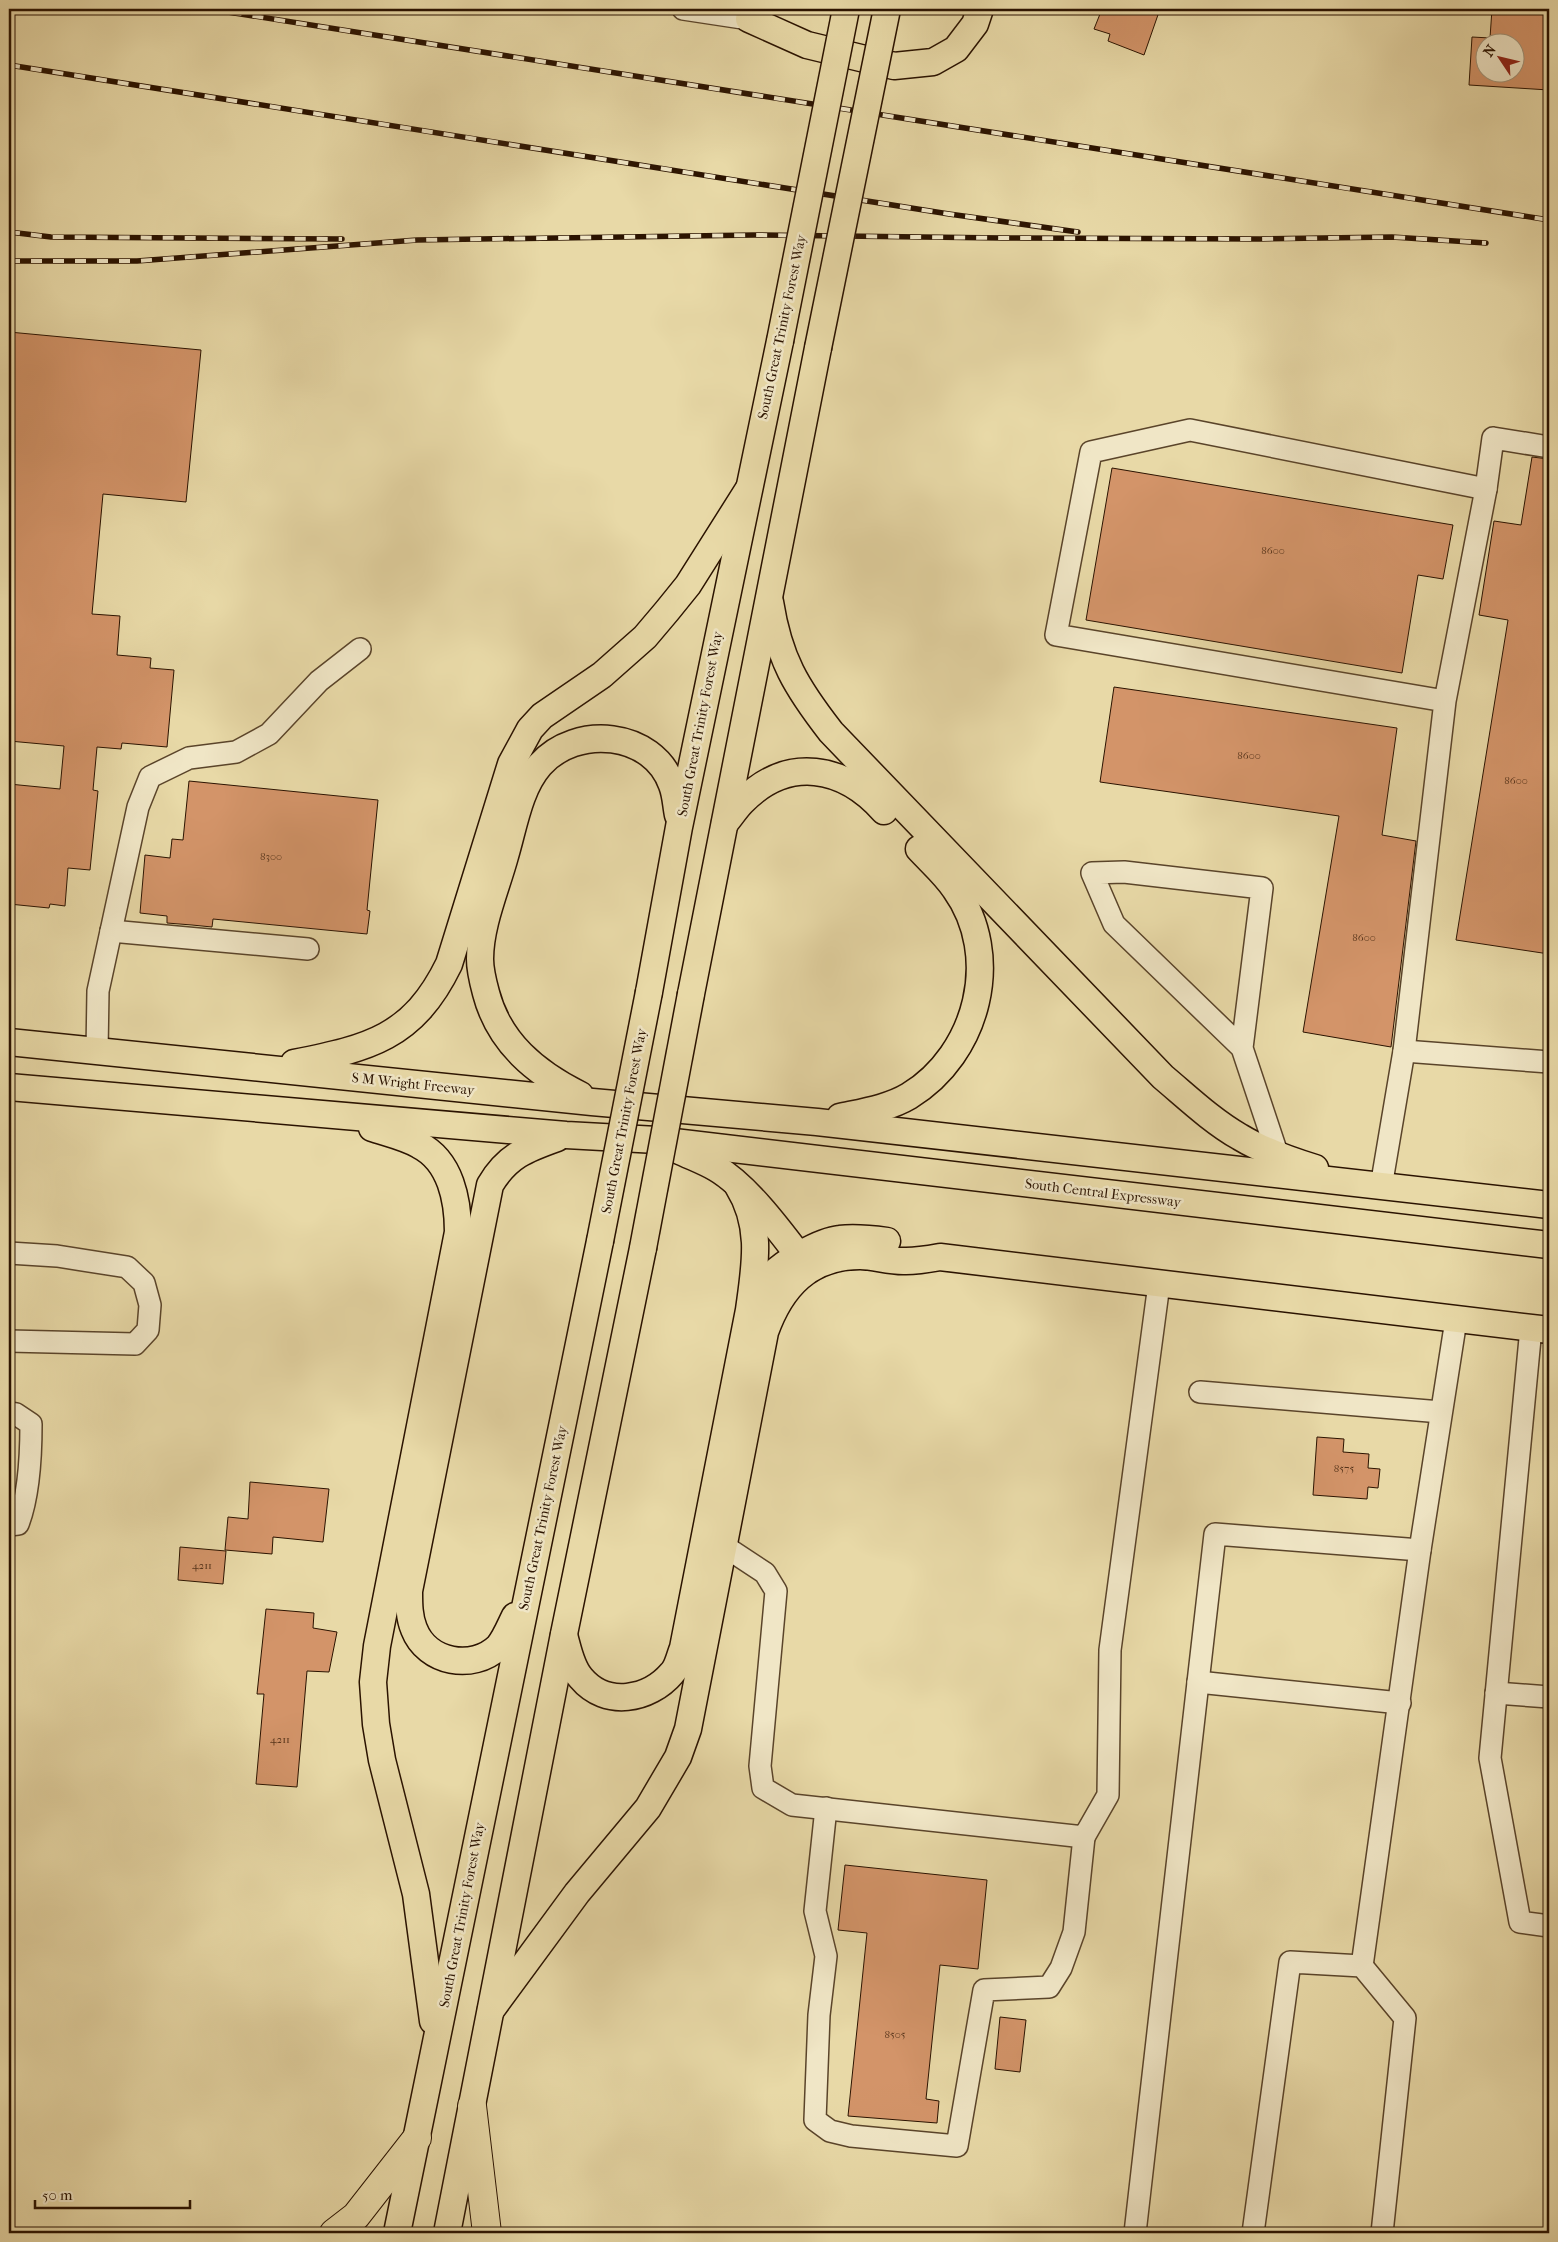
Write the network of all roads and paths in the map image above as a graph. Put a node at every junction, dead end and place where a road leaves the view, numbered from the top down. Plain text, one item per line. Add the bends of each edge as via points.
1 (683, 9) edge
2 (846, 9) edge
3 (887, 9) edge
4 (980, 9) edge
5 (750, 14) edge
6 (1549, 447) edge
7 (1486, 489) junction
8 (748, 490) junction
9 (770, 602) junction
10 (360, 649) dead end
11 (1446, 701) junction
12 (724, 824) junction
13 (680, 827) junction
14 (111, 931) junction
15 (308, 949) dead end
16 (9, 1042) edge
17 (1242, 1048) junction
18 (97, 1051) junction
19 (1404, 1051) junction
20 (1549, 1062) edge
21 (266, 1069) junction
22 (9, 1087) edge
23 (592, 1102) junction
24 (338, 1116) junction
25 (818, 1122) junction
26 (566, 1135) junction
27 (656, 1140) junction
28 (1278, 1156) junction
29 (738, 1186) junction
30 (1378, 1187) junction
31 (1549, 1205) edge
32 (1549, 1245) edge
33 (9, 1253) edge
34 (804, 1263) junction
35 (1159, 1284) junction
36 (749, 1310) junction
37 (1456, 1320) junction
38 (1540, 1329) edge
39 (9, 1341) edge
40 (1200, 1392) dead end
41 (1442, 1412) junction
42 (9, 1413) edge
43 (9, 1525) edge
44 (724, 1546) junction
45 (1420, 1550) junction
46 (527, 1594) junction
47 (564, 1634) junction
48 (1198, 1682) junction
49 (1496, 1693) junction
50 (1549, 1696) edge
51 (1400, 1703) junction
52 (826, 1808) junction
53 (1084, 1837) junction
54 (1549, 1926) edge
55 (1362, 1966) junction
56 (492, 2010) junction
57 (436, 2042) junction
58 (472, 2106) junction
59 (417, 2138) junction
60 (334, 2233) edge
61 (397, 2233) edge
62 (447, 2233) edge
63 (487, 2233) edge
64 (1135, 2233) edge
65 (1253, 2233) edge
66 (1382, 2233) edge

1 - 5 street
2 - 8 main road, South Great Trinity Forest Way, bridge
3 - 9 main road, bridge
4 - 5 main road via 975,24 956,49 933,62 894,66 807,45
6 - 7 street via 1493,438
7 - 11 street
7 - 11 street via 1190,430 1091,452 1056,635
8 - 13 main road, South Great Trinity Forest Way
8 - 21 main road via 688,584 645,637 602,675 542,716 530,728 510,764 449,964 424,1007 401,1028 369,1046
9 - 12 main road
9 - 28 main road via 775,634 786,665 831,732 1163,1078 1239,1137
10 - 14 street via 319,681 269,734 236,752 189,758 150,777 138,807
11 - 19 street
12 - 25 main road via 743,801 767,782 790,773 811,771 833,775 854,784 873,798 956,889 969,914 981,964 978,998 970,1026 953,1054 935,1077 908,1097 874,1110
12 - 47 main road, bridge via 643,1248
13 - 23 main road via 672,785 660,765 649,754 614,738 578,741 557,752 540,764 522,795 482,936 480,960 484,985 490,1008 514,1049 554,1082
13 - 46 main road, South Great Trinity Forest Way, bridge via 600,1241
14 - 15 street
14 - 18 street via 98,991
16 - 18 main road, S M Wright Freeway
17 - 17 street via 1262,888 1124,872 1092,873 1114,924
17 - 28 street
18 - 21 main road, S M Wright Freeway
19 - 20 street
19 - 30 street
21 - 23 main road, S M Wright Freeway
22 - 24 main road
23 - 25 main road, S M Wright Freeway
24 - 26 main road
24 - 57 main road via 420,1145 436,1158 451,1182 458,1206 458,1232 377,1646 373,1682 382,1760 416,1894
25 - 30 main road
26 - 27 main road
26 - 46 main road via 525,1150 499,1171 490,1185 409,1591 409,1612 414,1631 440,1657 458,1662 474,1660 500,1646
27 - 29 main road via 716,1168
27 - 32 main road, South Central Expressway
28 - 30 main road
29 - 34 main road
29 - 36 main road via 755,1224 755,1266
30 - 31 main road
33 - 39 street via 57,1256 127,1267 144,1283 150,1305 148,1330 135,1344
34 - 35 main road via 860,1256 905,1261 940,1258
34 - 36 main road via 769,1278
34 - 44 main road via 772,1312 765,1332
35 - 37 main road
35 - 53 street via 1110,1650 1108,1795
36 - 47 main road via 683,1648 674,1672 643,1694 625,1698 611,1696 593,1689 580,1677
37 - 38 main road
37 - 41 street
38 - 49 street
40 - 41 street
41 - 45 street
42 - 43 street via 31,1424 23,1513 18,1524
44 - 52 street via 765,1573 776,1591 760,1766 763,1788 792,1804
44 - 56 main road via 688,1729 678,1757 648,1808 556,1920
45 - 48 street via 1215,1534
45 - 51 street
46 - 57 main road, South Great Trinity Forest Way
47 - 56 main road
48 - 51 street
48 - 64 street
49 - 50 street
49 - 54 street via 1490,1758 1520,1922
51 - 55 street
52 - 53 street
52 - 53 street via 815,1910 826,1956 819,2015 815,2120 830,2131 851,2136 957,2146 984,1990 1049,1987 1061,1968 1074,1932
55 - 65 street via 1290,1962
55 - 66 street via 1406,2018
56 - 58 main road
57 - 59 main road, South Great Trinity Forest Way
58 - 62 main road
58 - 63 highway
59 - 60 highway via 356,2216
59 - 61 main road, South Great Trinity Forest Way

